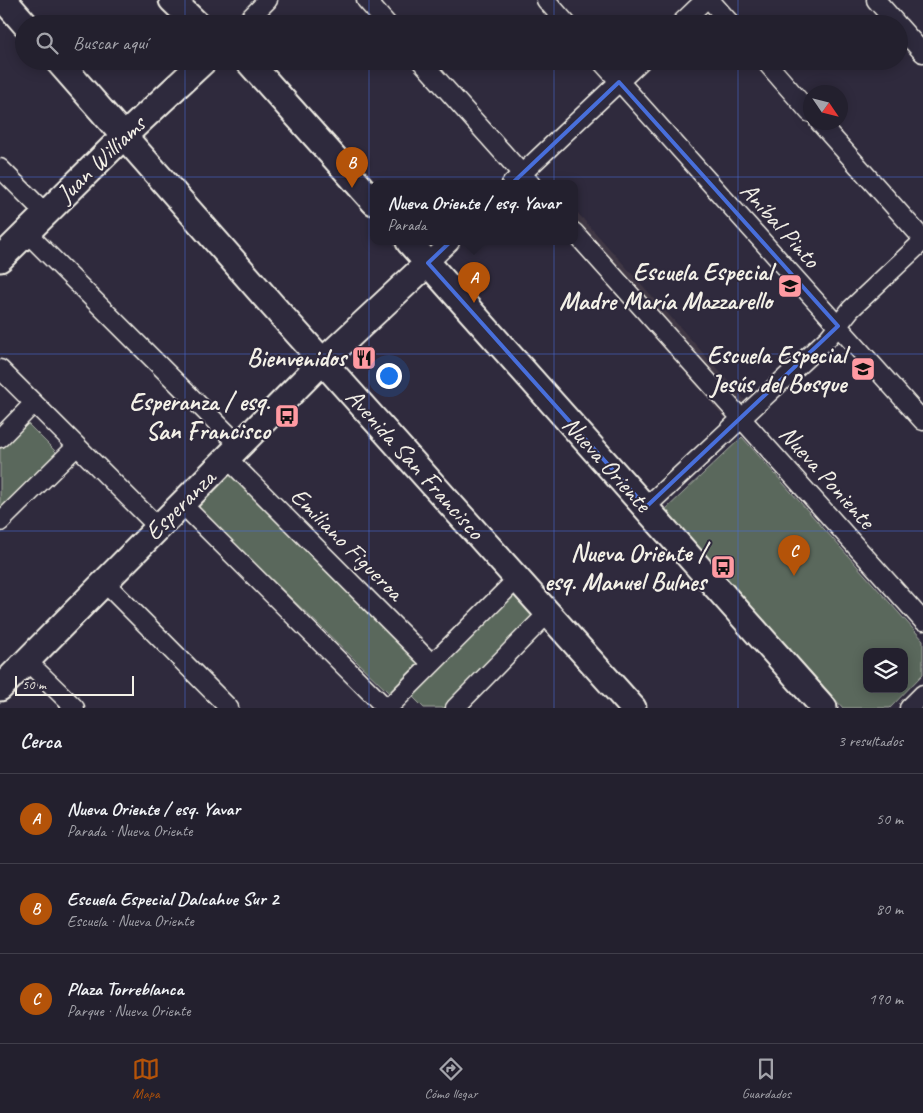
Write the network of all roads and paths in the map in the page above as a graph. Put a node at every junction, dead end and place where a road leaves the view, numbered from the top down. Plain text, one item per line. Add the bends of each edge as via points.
1 (4, 0) edge
2 (172, 0) edge
3 (268, 0) edge
4 (366, 0) edge
5 (546, 0) edge
6 (706, 0) edge
7 (710, 0) edge
8 (876, 0) edge
9 (17, 15) edge
10 (188, 15) edge
11 (253, 15) edge
12 (379, 15) edge
13 (559, 15) edge
14 (690, 15) edge
15 (723, 15) edge
16 (889, 15) edge
17 (908, 36) edge
18 (923, 53) edge
19 (66, 70) edge
20 (194, 70) edge
21 (256, 70) edge
22 (428, 70) edge
23 (609, 70) edge
24 (632, 70) edge
25 (772, 70) edge
26 (619, 82) junction
27 (803, 105) edge
28 (826, 130) edge
29 (125, 135) junction
30 (0, 168) edge
31 (520, 180) edge
32 (522, 180) edge
33 (370, 198) edge
34 (45, 213) junction
35 (26, 232) junction
36 (578, 236) edge
37 (923, 240) edge
38 (412, 245) edge
39 (447, 245) edge
40 (0, 259) edge
41 (428, 263) junction
42 (838, 326) junction
43 (323, 362) junction
44 (0, 369) edge
45 (34, 403) junction
46 (741, 418) junction
47 (923, 421) edge
48 (0, 438) edge
49 (77, 446) junction
50 (234, 452) junction
51 (182, 504) junction
52 (646, 507) junction
53 (0, 522) edge
54 (159, 528) junction
55 (518, 579) junction
56 (104, 582) junction
57 (548, 613) junction
58 (923, 621) edge
59 (27, 660) junction
60 (432, 664) junction
61 (0, 688) edge
62 (923, 694) edge
63 (623, 704) edge
64 (75, 708) edge
65 (229, 708) edge
66 (387, 708) edge
67 (455, 708) edge
68 (824, 708) edge
69 (909, 708) edge

1 - 9 main road
2 - 10 main road
3 - 11 street
4 - 12 street
5 - 13 street
6 - 14 street
7 - 15 street
8 - 16 street
17 - 18 street
19 - 29 main road, Avenida San Francisco
20 - 29 main road, Juan Williams
21 - 33 main road
22 - 31 street
23 - 26 street, Aníbal Pinto
24 - 26 street
25 - 27 street
26 - 32 street
26 - 42 street, Aníbal Pinto
28 - 37 street
29 - 34 main road, Juan Williams
29 - 43 main road, Avenida San Francisco
30 - 34 street
34 - 35 main road, Juan Williams
35 - 40 main road, Juan Williams
35 - 50 street, Emiliano Figueroa
36 - 46 street, Nueva Poniente
37 - 42 street via 851,309
38 - 41 main road, Nueva Oriente
39 - 41 street
41 - 43 main road, Esperanza
41 - 52 main road, Nueva Oriente
42 - 46 street
42 - 47 street, Aníbal Pinto
43 - 50 main road, Esperanza
43 - 55 main road, Avenida San Francisco
44 - 45 street
45 - 48 street
45 - 49 street
46 - 52 street
46 - 58 street, Nueva Poniente
49 - 53 street
49 - 54 street
50 - 51 main road, Esperanza
50 - 60 street, Emiliano Figueroa
51 - 54 main road, Esperanza
51 - 66 street
52 - 68 main road, Nueva Oriente
54 - 56 main road, Esperanza
55 - 57 main road, Avenida San Francisco
55 - 60 street
56 - 59 main road, Esperanza
56 - 65 street
57 - 63 main road, Avenida San Francisco
57 - 67 street
59 - 61 main road, Esperanza
59 - 64 street
60 - 66 street
62 - 69 street

